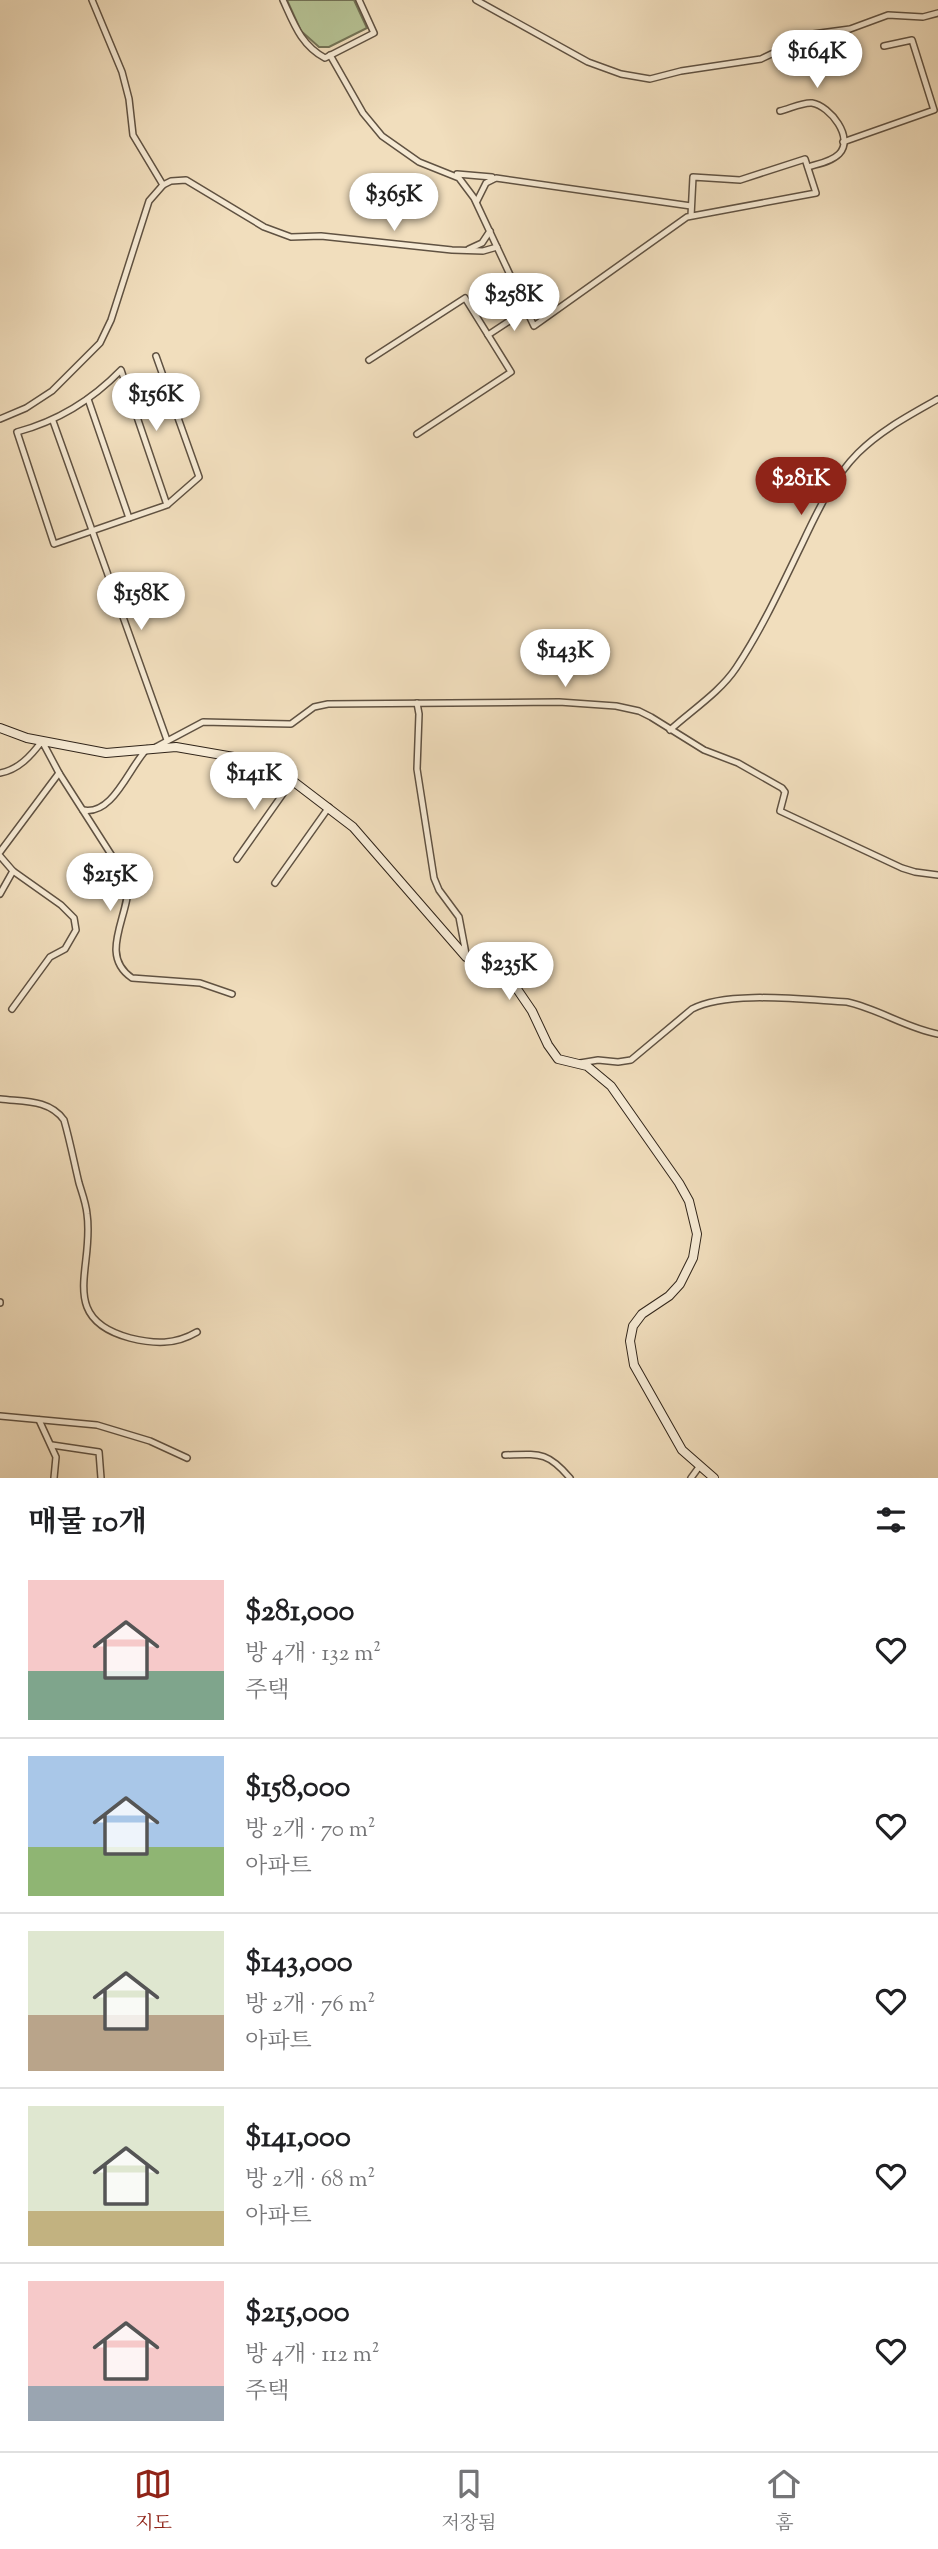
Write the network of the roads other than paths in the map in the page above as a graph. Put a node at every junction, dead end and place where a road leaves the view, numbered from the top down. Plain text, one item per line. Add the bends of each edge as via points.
1 (92, 0) edge
2 (283, 0) edge
3 (359, 0) edge
4 (476, 0) edge
5 (938, 13) edge
6 (884, 46) dead end
7 (330, 55) junction
8 (780, 111) dead end
9 (843, 142) junction
10 (808, 167) junction
11 (450, 174) junction
12 (496, 178) junction
13 (163, 185) junction
14 (477, 204) junction
15 (691, 206) junction
16 (691, 216) junction
17 (490, 231) junction
18 (497, 247) junction
19 (469, 249) junction
20 (526, 310) junction
21 (488, 335) junction
22 (156, 356) dead end
23 (369, 360) dead end
24 (88, 398) junction
25 (938, 399) edge
26 (0, 419) edge
27 (53, 421) junction
28 (417, 434) dead end
29 (167, 505) junction
30 (129, 518) junction
31 (92, 532) junction
32 (417, 703) junction
33 (0, 728) edge
34 (670, 730) junction
35 (167, 740) junction
36 (41, 741) junction
37 (152, 747) junction
38 (0, 773) edge
39 (58, 773) junction
40 (292, 781) junction
41 (330, 807) junction
42 (83, 810) junction
43 (0, 854) edge
44 (237, 859) dead end
45 (13, 872) junction
46 (938, 875) edge
47 (275, 883) dead end
48 (0, 894) edge
49 (466, 957) junction
50 (232, 994) dead end
51 (12, 1009) dead end
52 (938, 1034) edge
53 (577, 1064) junction
54 (0, 1099) edge
55 (197, 1332) dead end
56 (0, 1416) edge
57 (38, 1420) junction
58 (52, 1445) junction
59 (505, 1455) dead end
60 (187, 1458) dead end
61 (699, 1467) junction
62 (54, 1478) edge
63 (101, 1478) edge
64 (570, 1478) edge
65 (691, 1478) edge
66 (714, 1478) edge

1 - 13 street via 122,72 133,135
2 - 7 street via 306,45 326,58
3 - 7 street via 373,33
4 - 5 street via 588,62 650,79 761,59 813,34 850,29 888,15
6 - 9 street via 912,40 934,110
7 - 11 street via 363,113 382,136 419,162
8 - 9 street via 815,103 839,125
9 - 10 street via 837,156
10 - 15 street via 805,159 740,180 692,177
10 - 16 street via 816,193
11 - 12 street
11 - 14 street via 463,181
12 - 14 street via 486,183
12 - 15 street
13 - 19 street via 179,179 191,181 257,223 290,237
13 - 26 street via 149,201 100,343 52,391
14 - 17 street
15 - 16 street
16 - 20 street via 534,326
17 - 18 street
17 - 19 street via 482,243
18 - 19 street
18 - 20 street
20 - 21 street
21 - 23 street via 465,298
21 - 28 street via 511,372
22 - 29 street via 199,477
24 - 27 street
24 - 29 street via 121,370
24 - 30 street
25 - 34 street via 886,430 844,470 736,667
27 - 31 street
27 - 31 street via 18,432 54,544
29 - 30 street
30 - 31 street
31 - 35 street
32 - 34 street via 593,704 639,711
32 - 35 street via 328,704 283,725 203,722
32 - 49 street via 417,769 434,878 459,918
33 - 36 main road
34 - 46 street via 782,788 780,811 902,868
35 - 37 street
36 - 37 main road via 114,754
36 - 38 street via 30,757
36 - 39 street
37 - 40 main road via 251,761
37 - 42 street via 137,759 108,801 91,812
39 - 42 street
39 - 43 street
40 - 41 main road
40 - 44 street
41 - 47 street
41 - 49 main road via 366,841
42 - 50 street via 128,881 115,950 119,966 132,978 200,983
43 - 45 street
45 - 48 street
45 - 51 street via 61,905 74,918 76,930
49 - 53 main road via 508,979 533,1012 554,1055
52 - 53 street via 847,1003 726,999 692,1009 631,1060
53 - 61 main road via 593,1069 611,1086 689,1201 697,1241 690,1267 675,1291 636,1319 630,1341 639,1375 682,1450
54 - 55 street via 48,1105 64,1120 87,1213 83,1292 89,1313 111,1332 139,1340 167,1343
56 - 57 street
57 - 58 street
57 - 60 street via 97,1425
58 - 62 street
58 - 63 street via 99,1452
59 - 64 street via 548,1457
61 - 65 street
61 - 66 main road

